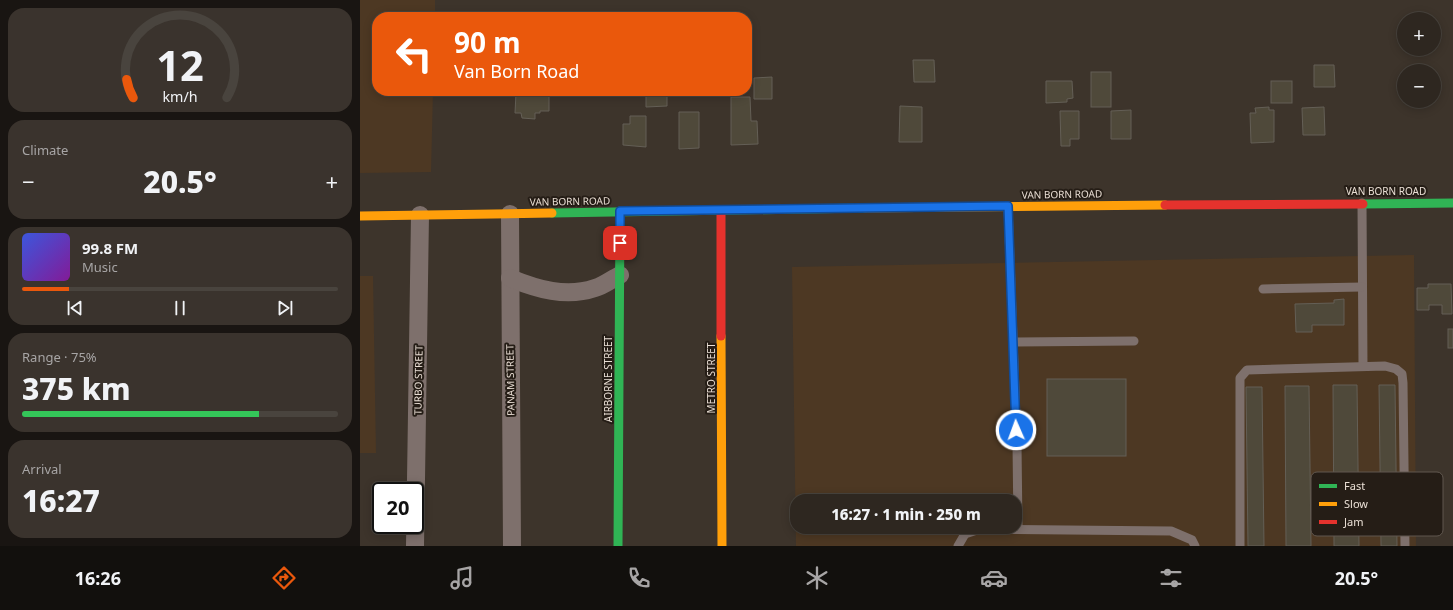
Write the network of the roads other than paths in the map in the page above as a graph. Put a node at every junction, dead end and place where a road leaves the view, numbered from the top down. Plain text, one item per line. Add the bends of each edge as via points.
1 (1362, 202) junction
2 (1453, 203) edge
3 (1008, 206) junction
4 (721, 210) junction
5 (620, 211) junction
6 (420, 214) junction
7 (510, 214) junction
8 (360, 216) edge
9 (620, 275) junction
10 (510, 278) junction
11 (1362, 287) junction
12 (1264, 289) dead end
13 (1134, 341) dead end
14 (1014, 342) junction
15 (1363, 366) junction
16 (1404, 472) edge
17 (1017, 494) edge
18 (1022, 528) edge
19 (965, 534) edge
20 (1405, 536) edge
21 (415, 546) edge
22 (512, 546) edge
23 (618, 546) edge
24 (722, 546) edge
25 (958, 546) edge
26 (1195, 546) edge
27 (1240, 546) edge
28 (1405, 546) edge

1 - 2 main road, VAN BORN ROAD
1 - 3 main road, VAN BORN ROAD
1 - 11 lane
3 - 4 main road, VAN BORN ROAD
3 - 14 lane
4 - 5 main road, VAN BORN ROAD
4 - 24 main road, METRO STREET
5 - 7 main road, VAN BORN ROAD
5 - 9 main road, AIRBORNE STREET
6 - 7 main road, VAN BORN ROAD
6 - 8 main road, VAN BORN ROAD
6 - 21 street, TURBO STREET
7 - 10 street, PANAM STREET
9 - 10 street via 595,288 565,293 532,287
9 - 23 main road, AIRBORNE STREET
10 - 22 street, PANAM STREET
11 - 12 lane
11 - 15 lane
13 - 14 lane
14 - 17 lane
15 - 16 lane via 1385,366 1402,374
15 - 27 lane via 1256,369 1247,370 1240,378
18 - 26 lane via 1172,531 1192,540
19 - 25 lane
20 - 28 lane

